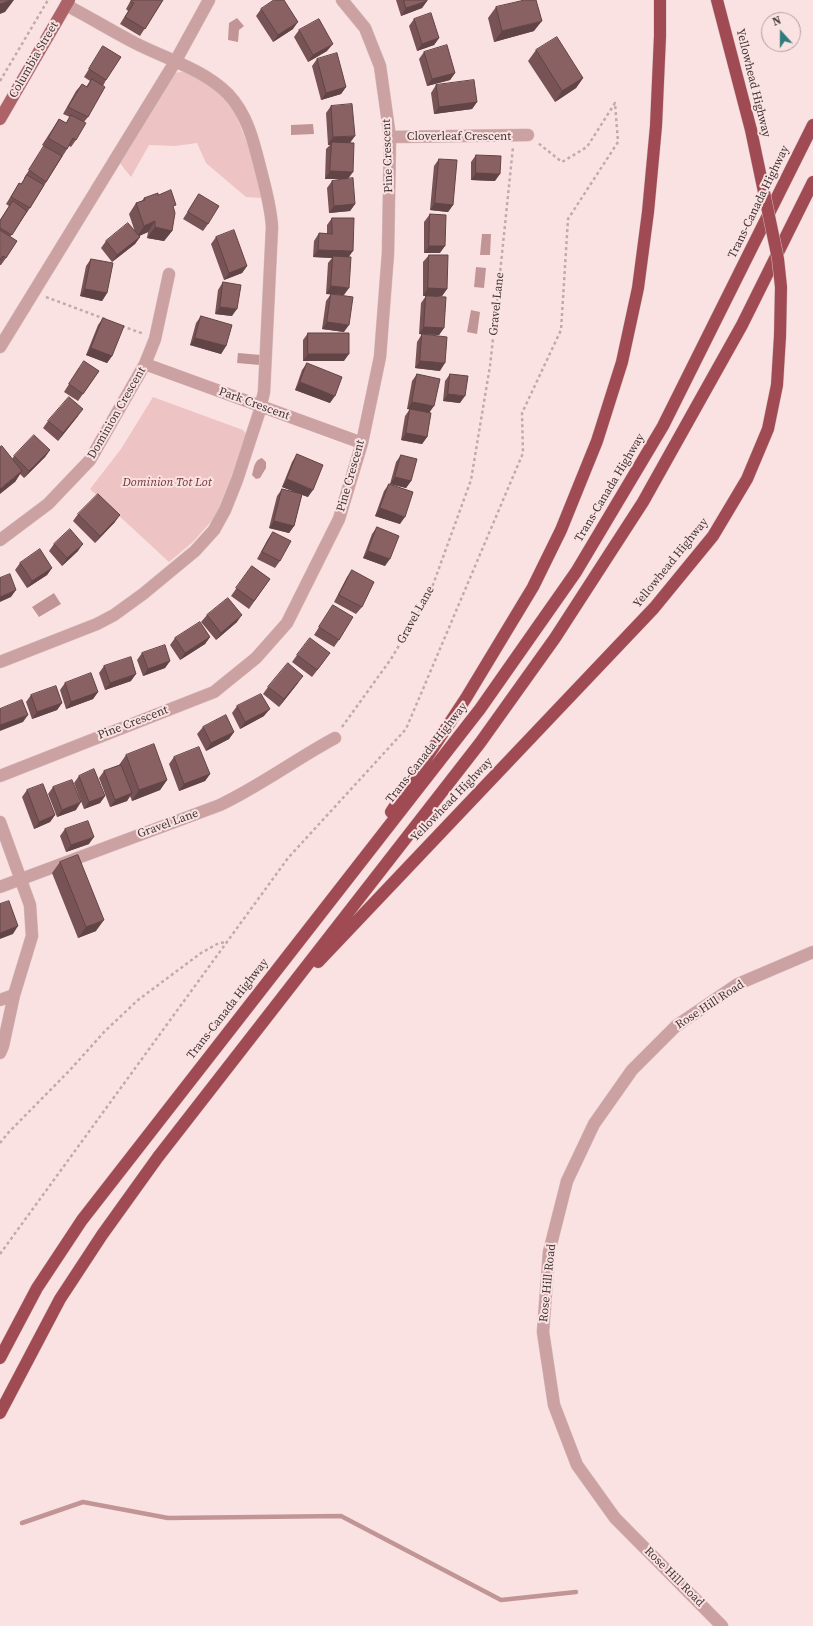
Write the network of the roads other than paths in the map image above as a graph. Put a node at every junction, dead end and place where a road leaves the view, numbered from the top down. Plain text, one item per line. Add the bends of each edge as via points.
1 (209, 0) edge
2 (342, 0) edge
3 (660, 0) edge
4 (717, 0) edge
5 (67, 2) edge
6 (175, 62) junction
7 (0, 119) edge
8 (813, 125) edge
9 (528, 135) road end
10 (390, 137) junction
11 (813, 182) edge
12 (169, 274) dead end
13 (0, 346) edge
14 (145, 364) junction
15 (261, 406) junction
16 (362, 443) junction
17 (0, 540) edge
18 (0, 662) edge
19 (335, 738) road end
20 (0, 776) edge
21 (0, 822) edge
22 (22, 879) junction
23 (0, 887) edge
24 (338, 891) junction
25 (813, 952) edge
26 (14, 995) junction
27 (0, 1000) edge
28 (270, 1014) junction
29 (0, 1053) edge
30 (0, 1358) edge
31 (0, 1413) edge
32 (722, 1626) edge

1 - 6 street
2 - 10 street, Pine Crescent via 365,28 380,66
3 - 24 highway via 656,126 638,288 622,362 597,441 561,530 534,587 466,698
4 - 28 highway, Yellowhead Highway, bridge via 751,130 778,259 781,288 777,385 768,429 747,479 714,536 654,608
5 - 6 street via 134,43
5 - 7 main road, Columbia Street
6 - 13 street
6 - 15 street via 215,82 238,106 252,137 272,211 264,392
8 - 24 highway, Trans-Canada Highway via 663,426 576,572 480,709
9 - 10 street, Cloverleaf Crescent
10 - 16 street, Pine Crescent via 388,253 380,356
11 - 28 highway via 742,324 643,502 555,638 480,743
12 - 14 street, Dominion Crescent via 155,339
14 - 15 street, Park Crescent
14 - 17 street, Dominion Crescent via 90,460 48,504
15 - 16 street, Park Crescent
15 - 18 street via 225,510 214,530 195,551 114,615
16 - 20 street, Pine Crescent via 339,519 287,623 256,658 214,692
19 - 22 street, Gravel Lane via 242,795 220,805
21 - 22 street
22 - 23 street, Gravel Lane
22 - 26 street via 30,905 32,936
24 - 30 highway, Trans-Canada Highway via 82,1220 37,1288
25 - 32 street, Rose Hill Road via 738,984 676,1026 632,1070 594,1124 567,1181 549,1252 543,1332 554,1405 577,1465 615,1518
26 - 27 street
26 - 29 street
28 - 31 highway via 158,1157 102,1235 60,1299

